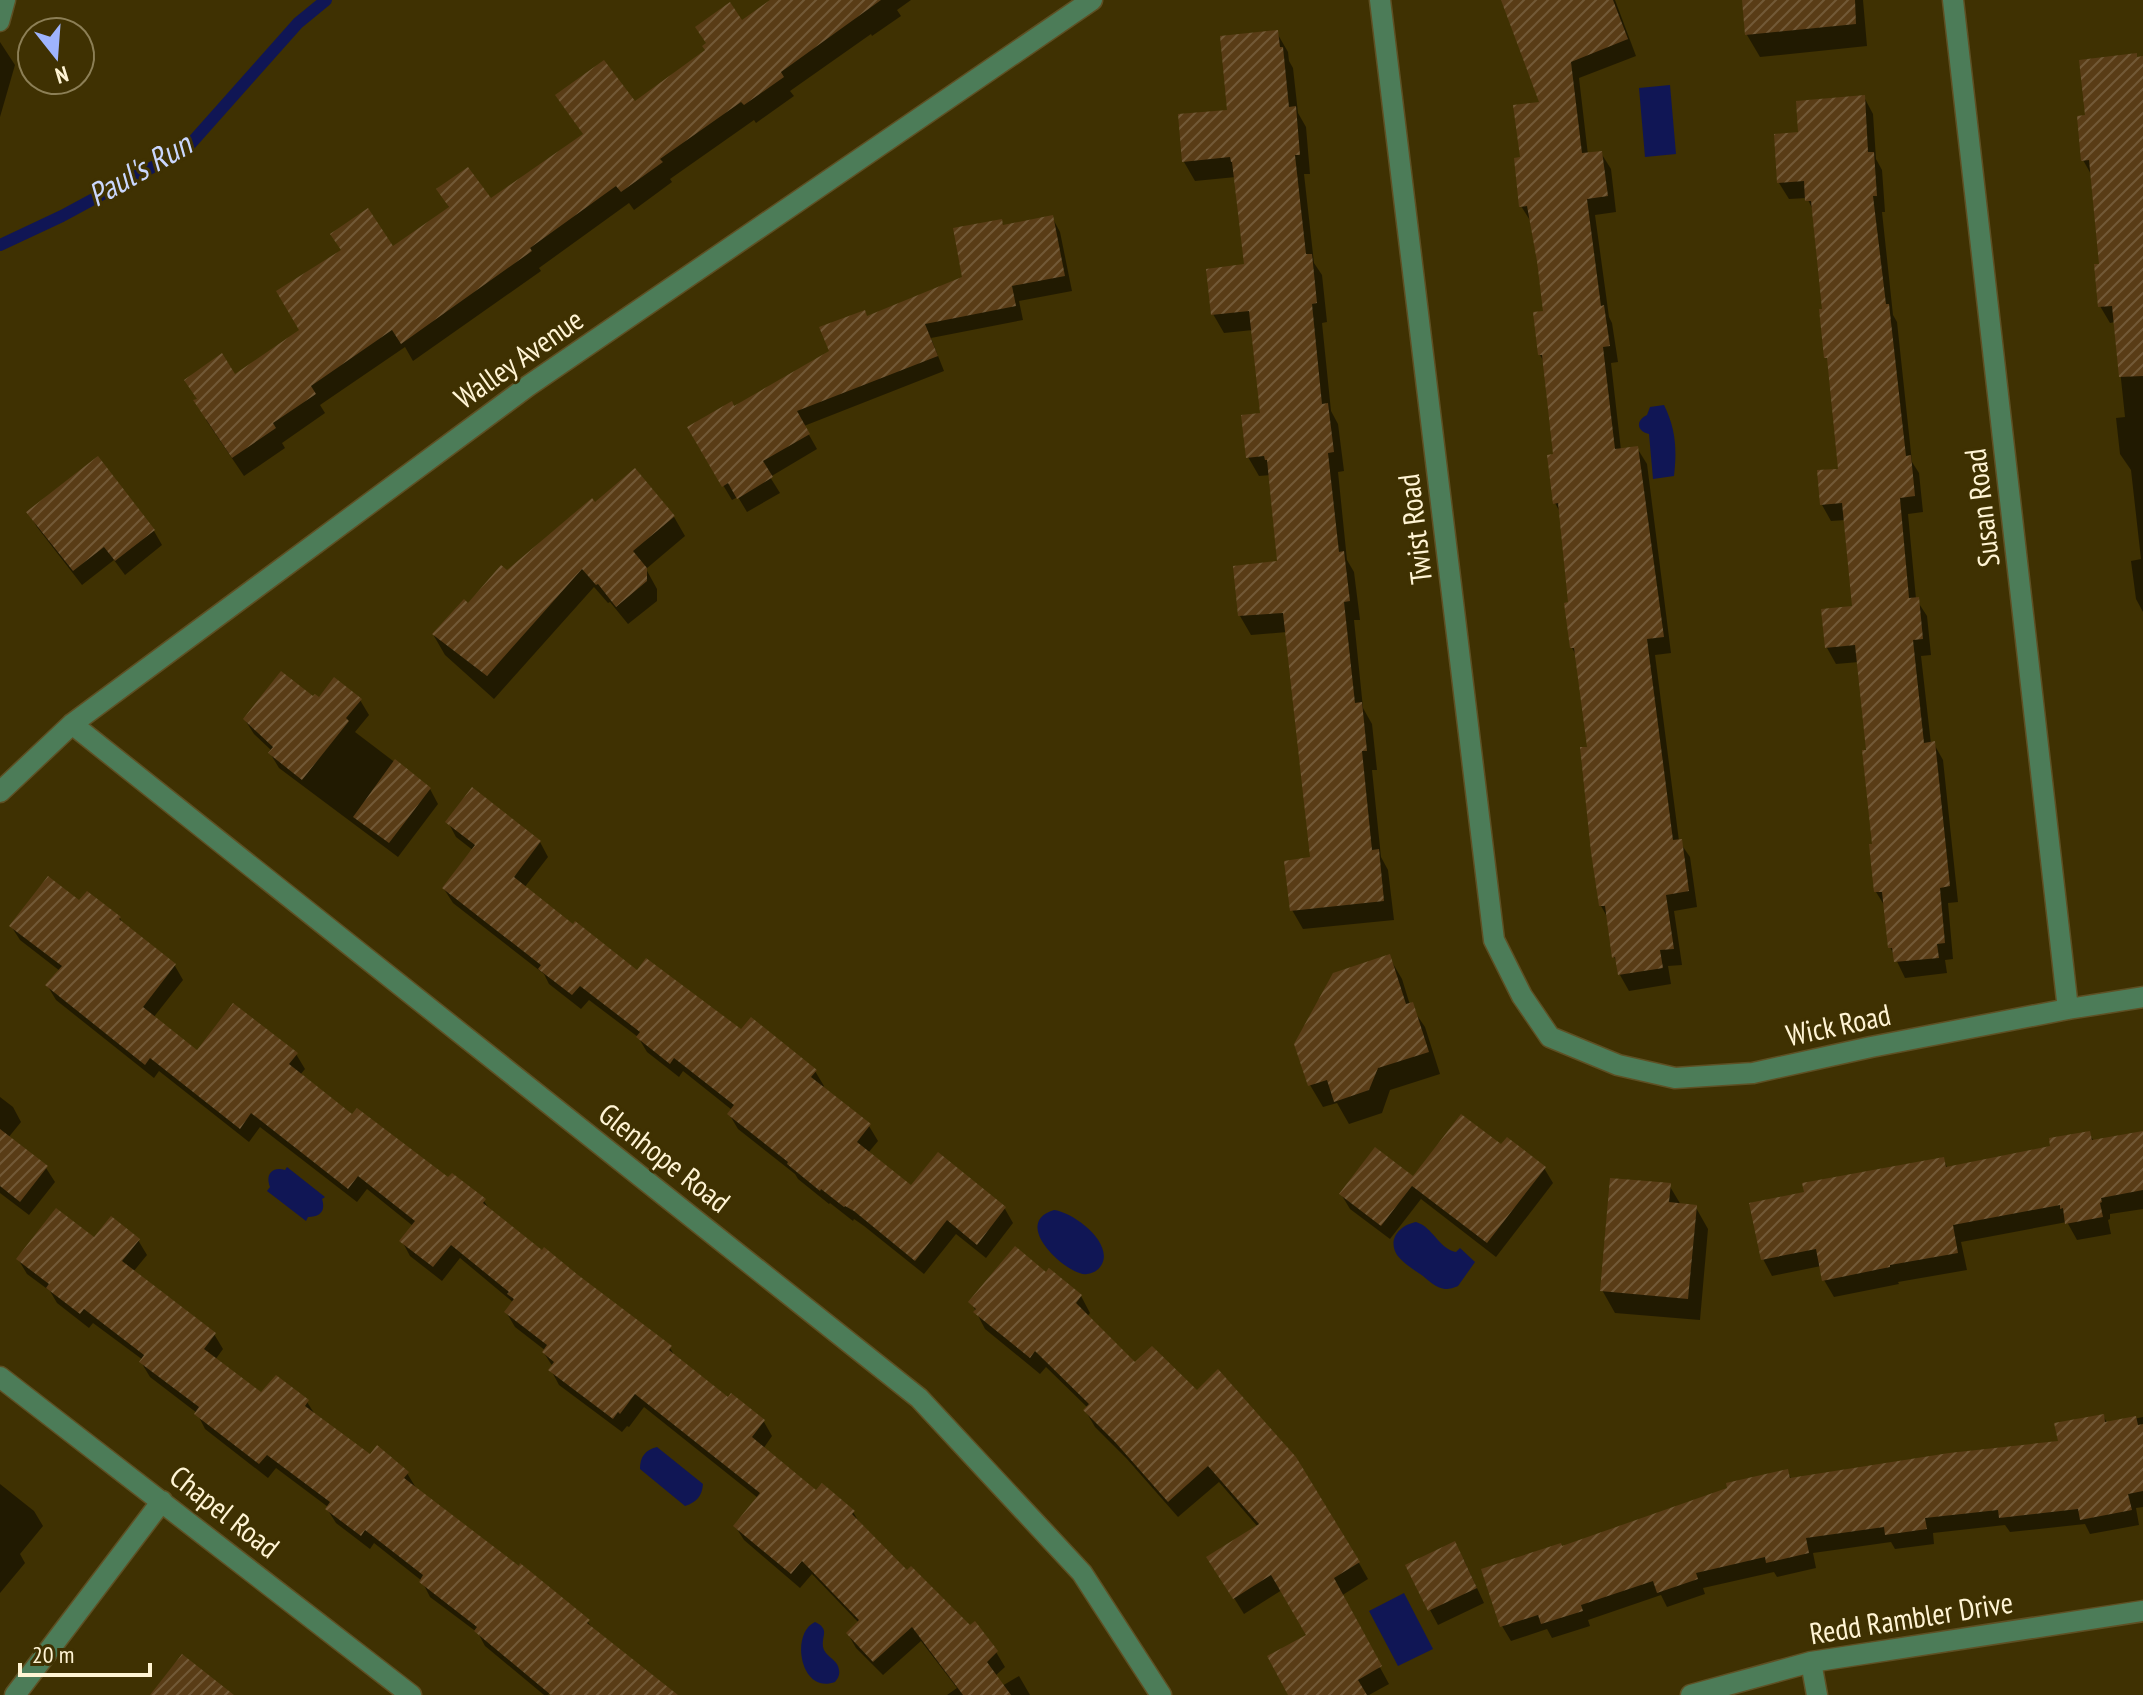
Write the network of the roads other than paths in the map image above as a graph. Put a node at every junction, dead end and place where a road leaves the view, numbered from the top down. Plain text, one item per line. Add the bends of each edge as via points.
1 (6, 0) edge
2 (1092, 0) edge
3 (1380, 0) edge
4 (1953, 0) edge
5 (0, 22) edge
6 (72, 724) junction
7 (0, 792) edge
8 (2143, 997) edge
9 (2068, 1009) junction
10 (1550, 1037) joint
11 (0, 1377) edge
12 (162, 1501) junction
13 (2143, 1611) edge
14 (1811, 1662) junction
15 (15, 1695) edge
16 (411, 1695) edge
17 (1161, 1695) edge
18 (1691, 1695) edge
19 (1817, 1695) edge

1 - 5 lane
2 - 6 street, Walley Avenue via 528,386
3 - 10 street, Twist Road via 1494,940
4 - 9 street, Susan Road
6 - 7 street, Walley Avenue
6 - 17 street, Glenhope Road via 919,1398 1082,1573
8 - 9 street, Wick Road
9 - 10 street, Wick Road via 1753,1073 1675,1078 1618,1065
11 - 12 street, Chapel Road
12 - 15 street
12 - 16 street, Chapel Road
13 - 14 street, Redd Rambler Drive
14 - 18 street, Redd Rambler Drive
14 - 19 street

